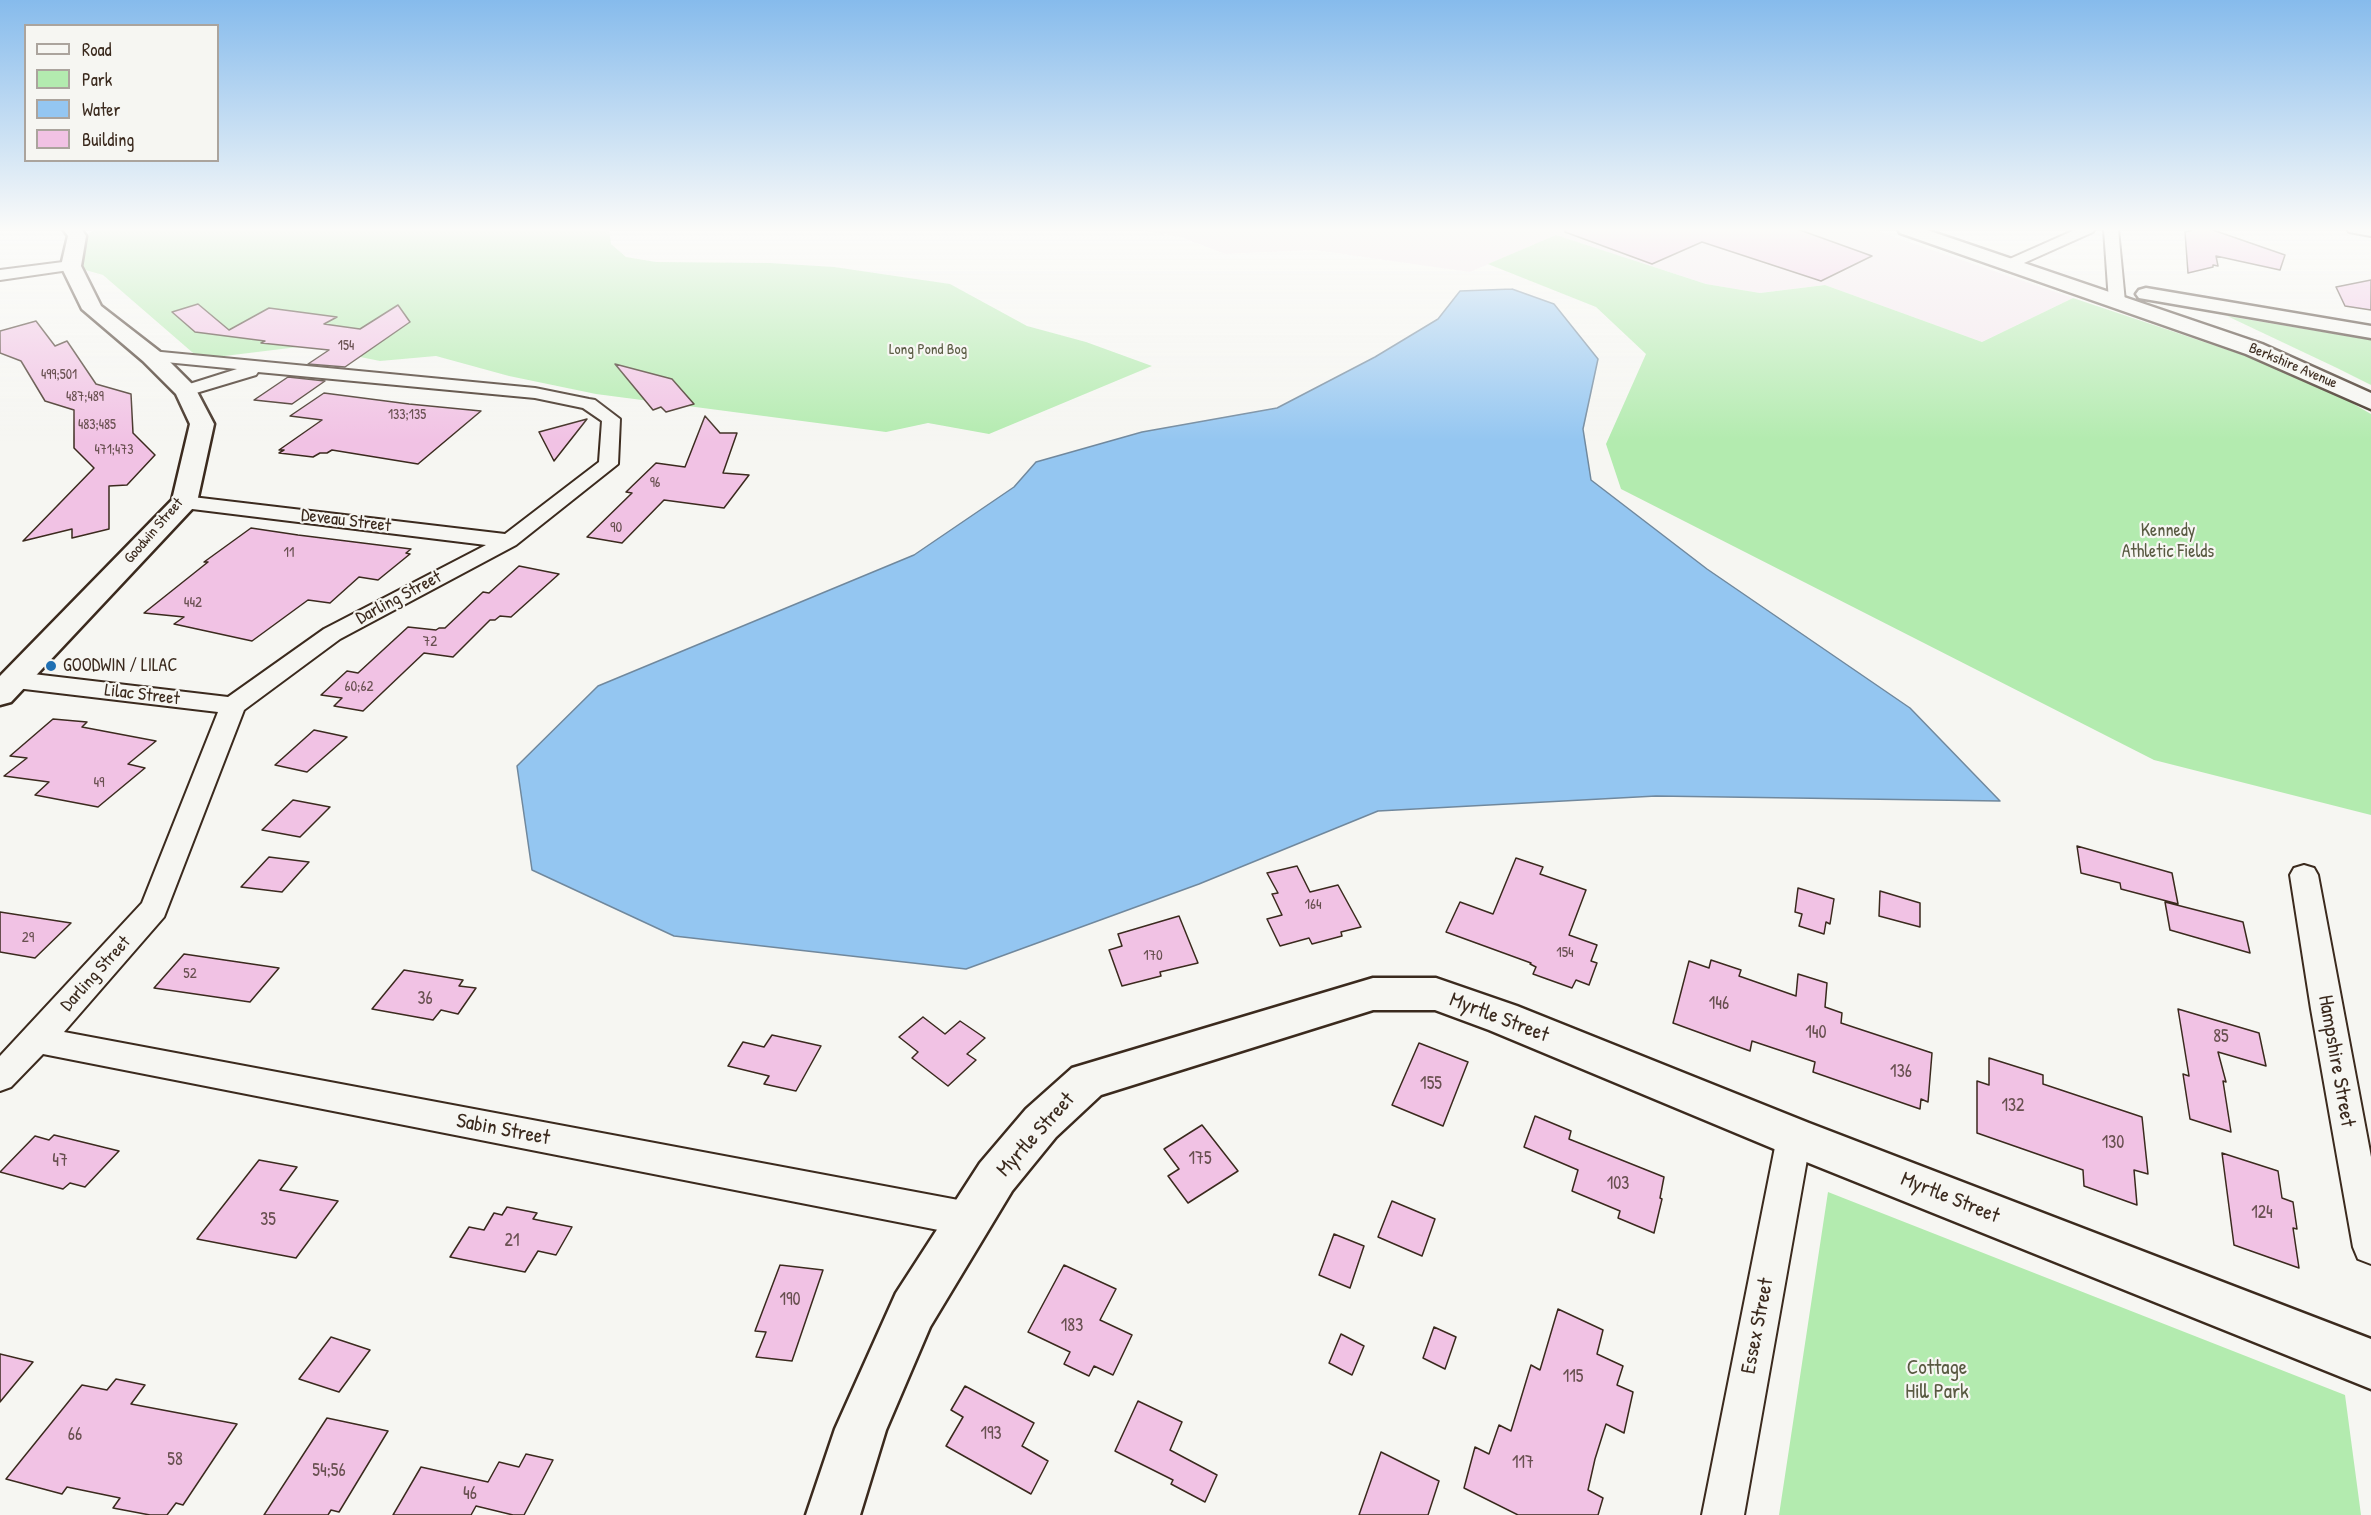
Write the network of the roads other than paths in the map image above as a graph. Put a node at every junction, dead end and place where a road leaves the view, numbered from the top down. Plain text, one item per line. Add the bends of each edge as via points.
1 (87, 300) edge
2 (2128, 300) edge
3 (2148, 300) edge
4 (2371, 332) edge
5 (151, 356) junction
6 (268, 368) junction
7 (186, 392) junction
8 (2371, 402) edge
9 (184, 502) junction
10 (509, 541) junction
11 (8, 687) edge
12 (233, 706) junction
13 (2304, 874) dead end
14 (37, 1040) junction
15 (0, 1077) edge
16 (1794, 1137) junction
17 (969, 1219) junction
18 (2371, 1247) edge
19 (2371, 1364) edge
20 (833, 1515) edge
21 (1723, 1515) edge

1 - 5 main road, Goodwin Street via 92,309
2 - 8 main road, Berkshire Avenue via 2254,349
3 - 4 main road
5 - 6 street, Darling Street
5 - 7 main road, Goodwin Street
6 - 7 street, Darling Street via 233,375
6 - 10 street, Darling Street via 535,393 589,404 611,418 608,464
7 - 9 main road, Goodwin Street via 201,424
9 - 10 street, Deveau Street
9 - 11 main road, Goodwin Street
10 - 12 street, Darling Street via 332,634
11 - 12 street, Lilac Street
12 - 14 street, Darling Street via 154,909
13 - 18 street, Hampshire Street
14 - 15 street, Darling Street
14 - 17 street, Sabin Street
16 - 17 main road, Myrtle Street via 1436,994 1374,994 1087,1081 1041,1123 996,1177
16 - 19 main road, Myrtle Street
16 - 21 street, Essex Street
17 - 20 main road, Myrtle Street via 913,1310 861,1428

